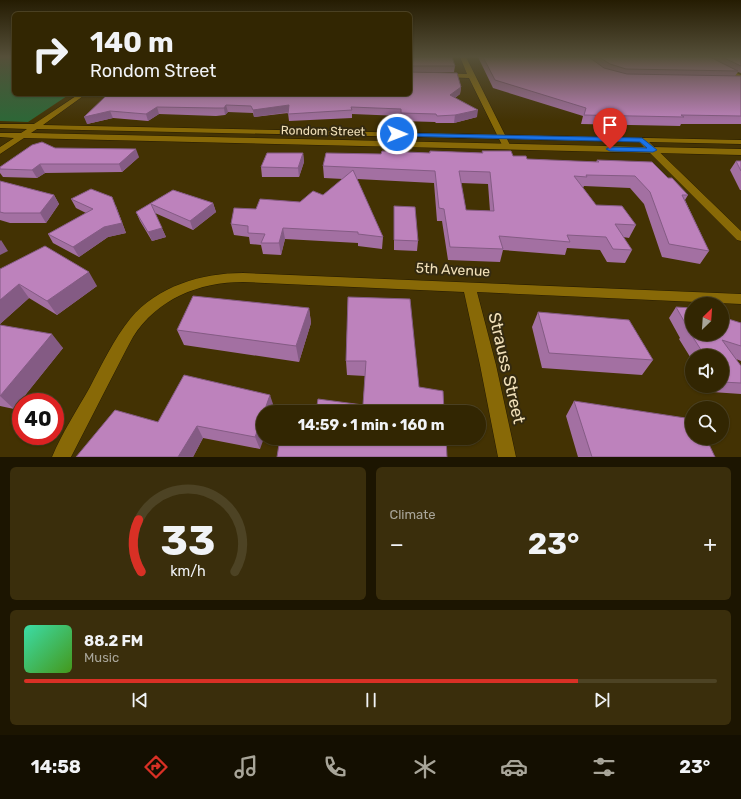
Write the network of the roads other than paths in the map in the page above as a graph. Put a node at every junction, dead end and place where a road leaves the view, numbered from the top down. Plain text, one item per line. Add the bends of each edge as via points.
1 (472, 78) edge
2 (733, 81) edge
3 (741, 81) edge
4 (80, 96) edge
5 (0, 126) edge
6 (34, 127) junction
7 (0, 135) edge
8 (22, 135) junction
9 (502, 137) junction
10 (642, 140) junction
11 (741, 142) edge
12 (507, 147) junction
13 (653, 150) junction
14 (0, 151) edge
15 (741, 152) edge
16 (741, 237) edge
17 (469, 287) junction
18 (741, 299) edge
19 (61, 457) edge
20 (507, 457) edge

1 - 9 street
2 - 3 street
4 - 6 street
5 - 6 street, Rondom Street
6 - 8 street
6 - 9 street, Rondom Street
7 - 8 street, Rondom Street
8 - 12 street, Rondom Street
8 - 14 street
9 - 10 street, Rondom Street
9 - 12 street
10 - 11 street, Rondom Street
10 - 13 street
12 - 13 street, Rondom Street
13 - 15 street, Rondom Street
13 - 16 street
17 - 18 street, 5th Avenue
17 - 19 street, 5th Avenue via 228,278 202,282 166,296 152,304 128,331
17 - 20 street, Strauss Street

